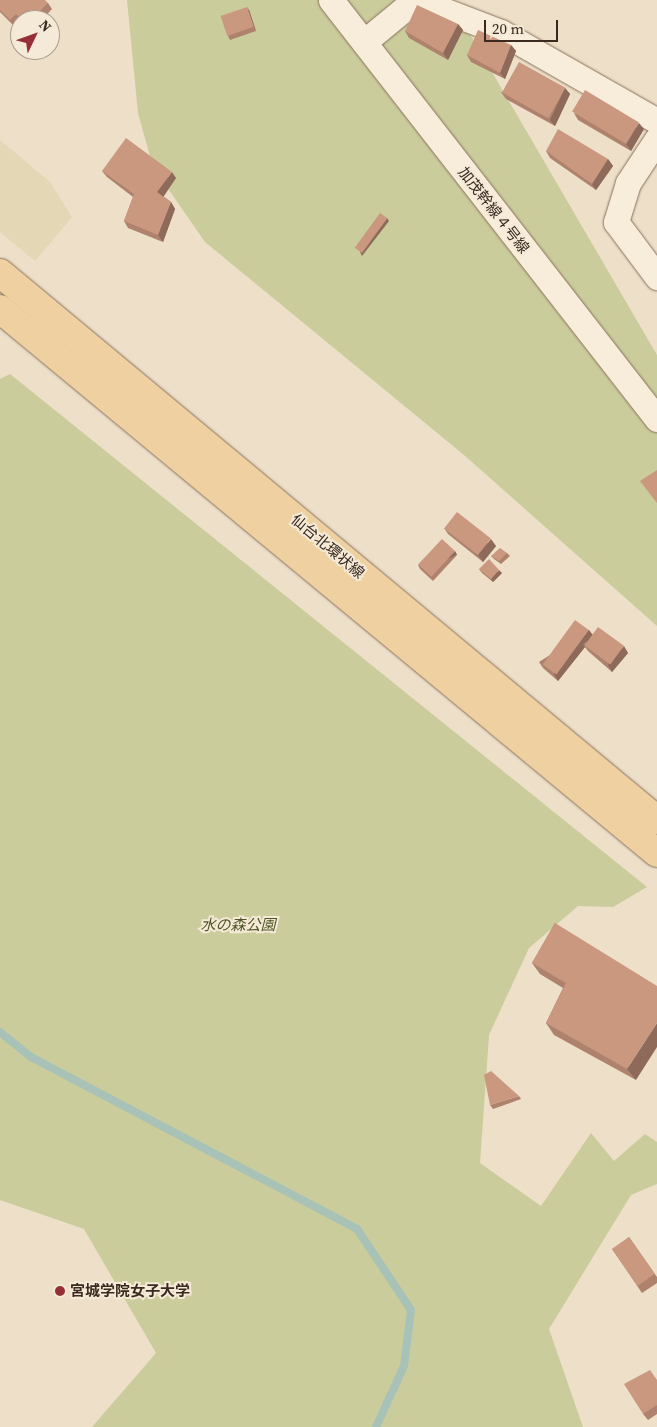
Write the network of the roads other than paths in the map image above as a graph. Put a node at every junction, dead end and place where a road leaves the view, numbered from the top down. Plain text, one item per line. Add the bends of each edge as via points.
1 (331, 0) edge
2 (416, 0) edge
3 (364, 42) junction
4 (657, 121) edge
5 (657, 139) edge
6 (0, 272) edge
7 (657, 277) edge
8 (0, 308) edge
9 (657, 420) edge
10 (657, 820) edge
11 (657, 853) edge

1 - 3 street, 加茂幹線４号線
2 - 3 street
2 - 4 street via 500,32
3 - 9 street, 加茂幹線４号線
5 - 7 street via 628,183 616,222
6 - 10 main road, 仙台北環状線
8 - 11 main road, 仙台北環状線

